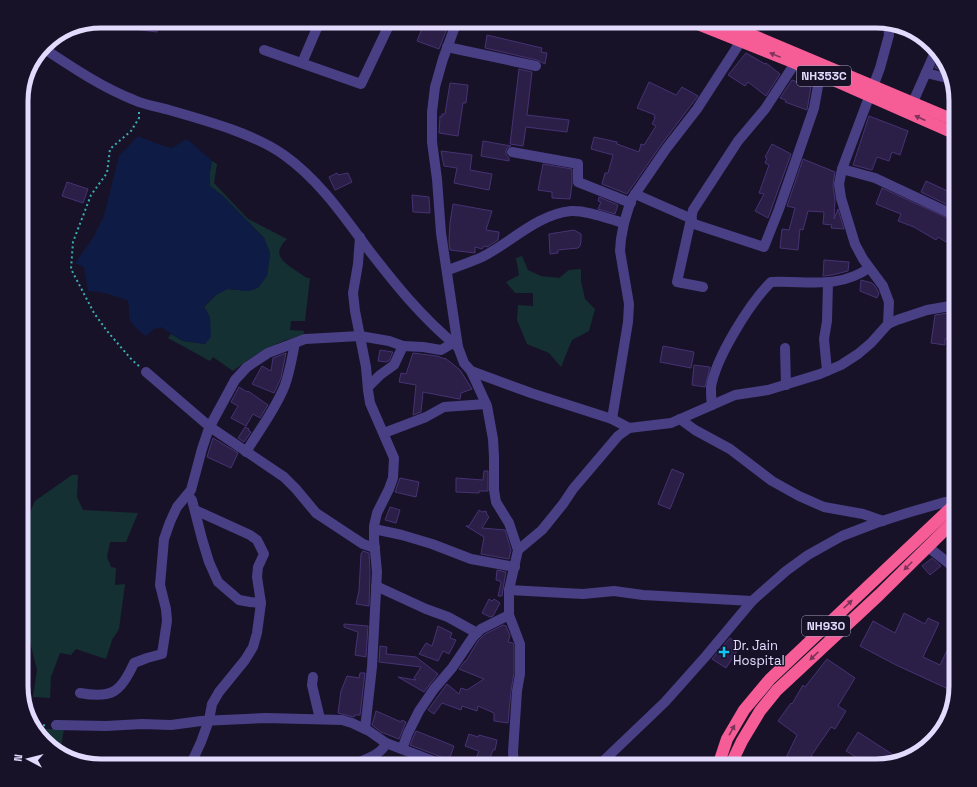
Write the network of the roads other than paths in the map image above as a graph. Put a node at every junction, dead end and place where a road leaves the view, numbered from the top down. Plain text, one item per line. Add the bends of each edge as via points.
1 (317, 28) edge
2 (388, 28) edge
3 (454, 28) edge
4 (707, 28) edge
5 (734, 28) edge
6 (888, 29) edge
7 (741, 42) junction
8 (447, 47) junction
9 (264, 50) dead end
10 (48, 51) edge
11 (933, 56) edge
12 (798, 59) junction
13 (302, 63) junction
14 (536, 66) dead end
15 (926, 73) junction
16 (820, 75) junction
17 (945, 77) edge
18 (872, 91) junction
19 (913, 102) junction
20 (949, 118) edge
21 (949, 130) edge
22 (512, 152) dead end
23 (842, 169) junction
24 (633, 198) junction
25 (949, 213) edge
26 (692, 221) junction
27 (624, 223) junction
28 (360, 237) junction
29 (869, 268) junction
30 (448, 270) junction
31 (828, 282) junction
32 (703, 287) dead end
33 (949, 306) edge
34 (888, 324) junction
35 (360, 336) junction
36 (295, 343) junction
37 (455, 345) junction
38 (404, 346) junction
39 (785, 348) dead end
40 (472, 370) junction
41 (827, 371) junction
42 (146, 372) road end
43 (786, 385) junction
44 (368, 387) junction
45 (486, 404) junction
46 (712, 405) junction
47 (612, 419) junction
48 (680, 419) junction
49 (210, 427) junction
50 (629, 428) junction
51 (384, 433) junction
52 (246, 452) junction
53 (188, 495) junction
54 (949, 502) edge
55 (949, 509) edge
56 (195, 510) junction
57 (883, 520) junction
58 (949, 526) edge
59 (374, 529) junction
60 (928, 547) junction
61 (375, 548) junction
62 (518, 550) junction
63 (949, 564) edge
64 (515, 567) junction
65 (376, 586) junction
66 (509, 590) junction
67 (752, 601) junction
68 (261, 603) junction
69 (509, 615) junction
70 (477, 633) junction
71 (313, 677) dead end
72 (80, 693) dead end
73 (320, 719) junction
74 (209, 720) junction
75 (56, 725) road end
76 (365, 729) junction
77 (386, 743) junction
78 (402, 749) junction
79 (193, 759) edge
80 (374, 759) edge
81 (428, 759) edge
82 (514, 759) edge
83 (605, 759) edge
84 (720, 759) edge
85 (733, 759) edge

1 - 13 street
2 - 13 street via 361,84
3 - 8 street
4 - 7 highway, NH353C
5 - 12 highway, NH353C
6 - 18 street via 889,35
12 -> 7 highway, NH353C
7 - 24 street
8 - 14 street
8 - 30 street via 435,87 432,142 441,233
9 - 13 street
10 - 28 street via 91,79 140,102 200,119 272,146 315,181
11 - 15 street
12 - 16 highway, NH353C
12 - 18 highway, NH353C
12 - 26 street via 765,109 738,141 710,182 693,210
15 - 17 street
15 - 19 street
16 - 18 highway, NH353C
16 - 26 street via 814,108 764,247
18 - 19 highway, NH353C
21 -> 18 highway, NH353C
18 - 23 street
19 - 20 highway, NH353C
22 - 24 street via 578,164 578,182
23 - 25 street via 875,178
23 - 29 street via 839,184 841,198 856,244
24 - 26 street
24 - 27 street
26 - 32 street via 677,282
27 - 30 street via 572,211 554,215 482,256
27 - 47 street via 620,251 629,304 628,322
28 - 35 street via 353,293
28 - 37 street via 407,298
29 - 31 street via 846,279
29 - 34 street via 883,286 889,302
30 - 37 street
31 - 41 street via 828,321 824,339
31 - 46 street via 771,282 763,290 722,355 711,387
33 - 34 street via 926,310
34 - 41 street via 858,354
35 - 36 street via 305,339
35 - 38 street
35 - 44 street
36 - 49 street via 268,353 247,367 235,380
36 - 52 street via 285,385
37 - 38 street via 441,350
37 - 40 street via 464,363
38 - 44 street via 394,365
39 - 43 street
40 - 45 street
40 - 47 street via 531,393
41 - 43 street
42 - 49 street
43 - 46 street via 734,395
44 - 51 street via 370,403
45 - 51 street via 444,407 426,417
45 - 62 street via 493,439 496,502 509,523
46 - 48 street
47 - 50 street
48 - 50 street via 671,423
48 - 57 street via 730,449 772,481 799,496 824,507
49 - 52 street
49 - 53 street
50 - 62 street via 618,436 542,530
51 - 59 street via 394,458 394,468
52 - 61 street via 284,477 316,513 363,544
53 - 56 street
53 - 72 street via 177,507 164,539 160,585 167,621 162,654 134,663 118,690 94,696
54 - 57 street
84 -> 55 highway, NH930 via 727,739 744,710 770,679
56 - 68 street via 204,547 218,582 239,600
56 - 68 street via 257,540 264,554 257,577
57 - 67 street via 842,536 808,555 786,570
58 - 60 highway, NH930
59 - 61 street
59 - 64 street via 424,542 471,559
60 - 63 street
60 -> 85 highway, NH930 via 777,690 760,711
61 - 65 street
62 - 64 street
64 - 66 street
65 - 70 street via 448,617
65 - 76 street
66 - 67 street via 583,594 614,592
66 - 69 street
67 - 83 street via 665,702
68 - 74 street via 253,647 218,692 212,704
69 - 70 street
69 - 82 street via 520,644
70 - 78 street via 419,711
71 - 73 street via 312,685
73 - 74 street
73 - 76 street via 342,720
74 - 75 street via 171,725
74 - 79 street
76 - 77 street
77 - 78 street
77 - 80 street
78 - 81 street

